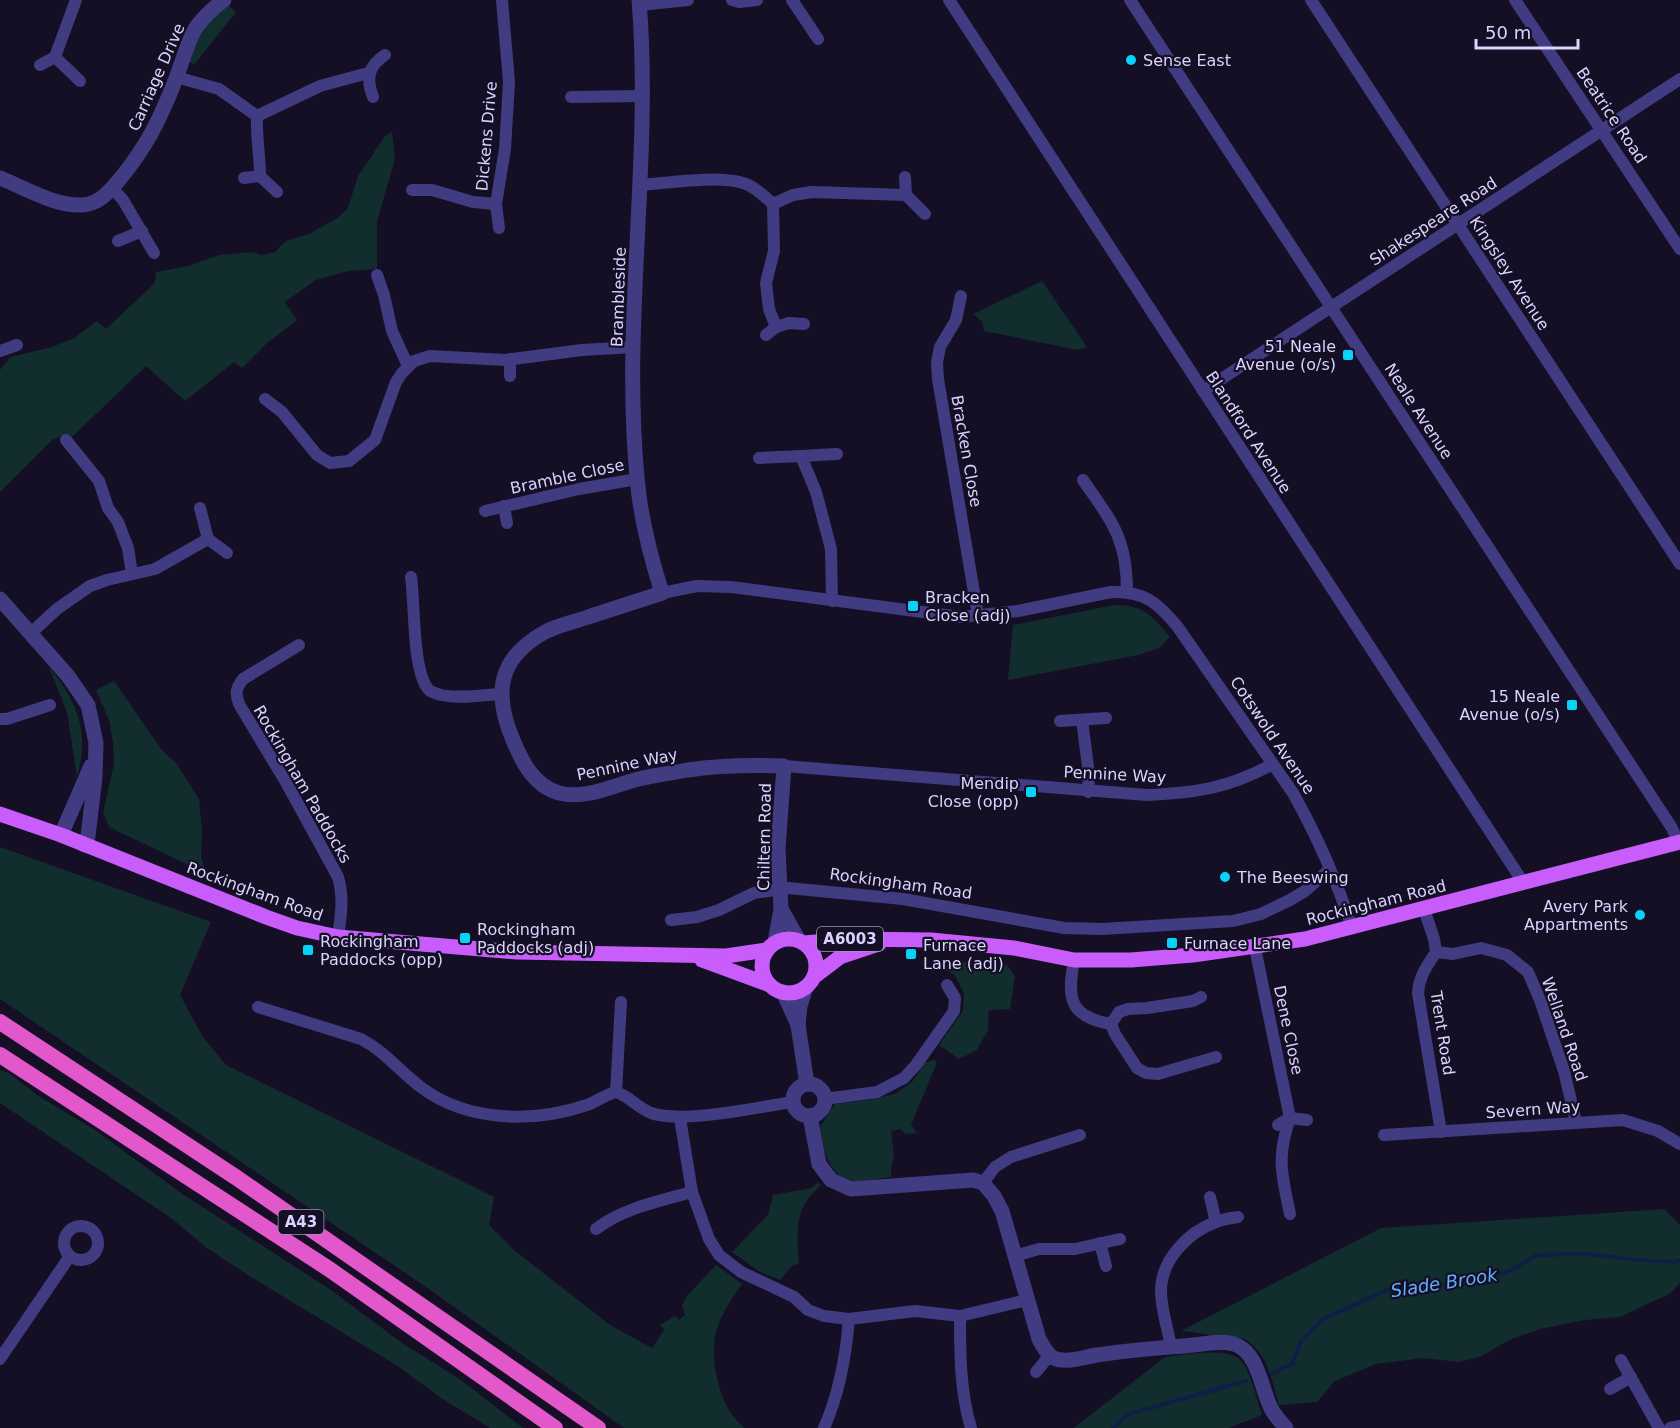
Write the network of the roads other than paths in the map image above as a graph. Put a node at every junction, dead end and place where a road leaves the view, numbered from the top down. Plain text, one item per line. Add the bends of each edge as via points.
1 (76, 0) edge
2 (224, 0) edge
3 (501, 0) edge
4 (688, 0) edge
5 (732, 0) edge
6 (757, 0) edge
7 (792, 0) edge
8 (949, 0) edge
9 (1130, 0) edge
10 (1311, 0) edge
11 (1515, 0) edge
12 (640, 2) edge
13 (818, 39) dead end
14 (385, 55) dead end
15 (55, 57) junction
16 (40, 65) dead end
17 (369, 73) junction
18 (176, 77) junction
19 (1680, 79) edge
20 (80, 81) dead end
21 (642, 96) junction
22 (373, 97) dead end
23 (571, 97) dead end
24 (257, 116) junction
25 (1602, 129) junction
26 (260, 176) junction
27 (905, 177) dead end
28 (0, 178) edge
29 (244, 178) dead end
30 (640, 185) junction
31 (112, 188) junction
32 (412, 190) dead end
33 (277, 192) dead end
34 (906, 195) junction
35 (496, 204) junction
36 (773, 204) junction
37 (925, 214) dead end
38 (1458, 225) junction
39 (499, 228) dead end
40 (142, 231) junction
41 (118, 241) dead end
42 (1680, 249) edge
43 (154, 253) dead end
44 (377, 275) dead end
45 (961, 296) dead end
46 (1331, 307) junction
47 (804, 324) dead end
48 (17, 345) dead end
49 (634, 347) junction
50 (0, 351) edge
51 (510, 359) junction
52 (408, 366) junction
53 (510, 376) dead end
54 (1203, 391) junction
55 (265, 399) dead end
56 (66, 440) dead end
57 (837, 454) dead end
58 (801, 456) junction
59 (759, 458) dead end
60 (637, 479) junction
61 (1083, 480) dead end
62 (504, 506) junction
63 (200, 508) dead end
64 (485, 511) dead end
65 (507, 523) dead end
66 (208, 538) junction
67 (227, 553) dead end
68 (1680, 564) edge
69 (132, 574) junction
70 (411, 577) dead end
71 (1127, 592) junction
72 (662, 593) junction
73 (0, 599) edge
74 (832, 601) junction
75 (978, 616) junction
76 (31, 633) junction
77 (299, 645) dead end
78 (501, 694) junction
79 (50, 705) dead end
80 (1106, 718) dead end
81 (0, 719) edge
82 (1082, 720) junction
83 (1060, 721) dead end
84 (96, 756) junction
85 (1273, 764) junction
86 (784, 766) junction
87 (1088, 792) junction
88 (0, 814) edge
89 (61, 835) junction
90 (1679, 842) edge
91 (84, 845) junction
92 (1330, 869) junction
93 (1521, 882) junction
94 (780, 888) junction
95 (781, 909) junction
96 (1424, 909) junction
97 (670, 920) dead end
98 (1352, 928) junction
99 (338, 937) junction
100 (896, 939) junction
101 (801, 941) junction
102 (771, 946) junction
103 (1256, 948) junction
104 (1436, 952) junction
105 (690, 956) junction
106 (1074, 960) junction
107 (811, 982) junction
108 (948, 985) dead end
109 (777, 989) junction
110 (1201, 997) dead end
111 (621, 1002) dead end
112 (258, 1006) dead end
113 (0, 1022) edge
114 (1111, 1024) junction
115 (798, 1025) junction
116 (0, 1055) edge
117 (1216, 1057) dead end
118 (807, 1084) junction
119 (616, 1092) junction
120 (825, 1099) junction
121 (794, 1102) junction
122 (810, 1116) junction
123 (680, 1118) junction
124 (1290, 1118) junction
125 (1307, 1120) dead end
126 (1576, 1122) junction
127 (1278, 1125) dead end
128 (1441, 1132) junction
129 (1080, 1135) dead end
130 (1384, 1135) dead end
131 (1680, 1144) edge
132 (983, 1183) junction
133 (692, 1192) junction
134 (1210, 1197) dead end
135 (1290, 1214) dead end
136 (1238, 1216) dead end
137 (1216, 1222) junction
138 (596, 1229) dead end
139 (1120, 1239) dead end
140 (1100, 1243) junction
141 (70, 1256) dead end
142 (1014, 1256) junction
143 (1106, 1266) dead end
144 (1027, 1300) junction
145 (960, 1316) junction
146 (849, 1319) junction
147 (1171, 1347) junction
148 (1050, 1355) junction
149 (0, 1359) edge
150 (1621, 1360) dead end
151 (1036, 1372) dead end
152 (1630, 1377) junction
153 (1610, 1389) dead end
154 (1680, 1425) edge
155 (555, 1428) edge
156 (598, 1428) edge
157 (824, 1428) edge
158 (971, 1428) edge
159 (1286, 1428) edge
160 (1659, 1428) edge
161 (1670, 1428) edge

1 - 15 street
2 - 18 street, Carriage Drive via 196,28
3 - 35 street, Dickens Drive via 509,82 505,149
4 - 12 street
5 - 6 street
7 - 13 street
8 - 54 street, Blandford Avenue
9 - 46 street, Neale Avenue
10 - 38 street, Kingsley Avenue
11 - 25 street, Beatrice Road
12 - 21 street, Brambleside
14 - 17 street
15 - 16 street
15 - 20 street
17 - 22 street
17 - 24 street via 320,86
18 - 24 street via 219,89
18 - 31 street, Carriage Drive via 151,136
19 - 25 street, Shakespeare Road
21 - 23 street
21 - 30 street, Brambleside
24 - 26 street
25 - 38 street, Shakespeare Road
25 - 42 street, Beatrice Road
26 - 29 street
26 - 33 street
27 - 34 street
28 - 31 street, Carriage Drive via 58,202 81,205 100,200
30 - 36 street via 723,180 743,183
30 - 49 street, Brambleside
31 - 40 street
32 - 35 street, Dickens Drive via 432,190
34 - 36 street via 812,192
34 - 37 street
35 - 39 street, Dickens Drive
36 - 47 street via 774,251 766,283 771,331 789,323
38 - 46 street, Shakespeare Road
38 - 68 street, Kingsley Avenue
40 - 41 street
40 - 43 street
44 - 52 street via 392,331
45 - 75 street, Bracken Close via 956,320 944,336 937,362
46 - 54 street, Shakespeare Road
46 - 90 street, Neale Avenue
48 - 50 street
49 - 51 street
49 - 60 street, Brambleside
51 - 52 street via 429,356
51 - 53 street
52 - 55 street via 396,382 375,440 349,461 330,463 317,455 282,412
54 - 93 street, Blandford Avenue
56 - 69 street via 99,481 128,548
57 - 58 street
58 - 59 street
58 - 74 street via 816,492 831,549
60 - 62 street, Bramble Close
60 - 72 street, Brambleside via 643,522
61 - 71 street via 1117,530 1127,572
62 - 64 street, Bramble Close
62 - 65 street, Bramble Close
63 - 66 street
66 - 67 street
66 - 69 street via 155,569
69 - 76 street via 84,590
70 - 78 street via 419,662 430,691 460,696
71 - 75 street, Pennine Way
71 - 85 street, Cotswold Avenue via 1161,606
72 - 74 street, Pennine Way via 697,586 731,587
72 - 78 street, Pennine Way via 547,631 525,645 513,659
73 - 76 street
74 - 75 street, Pennine Way via 924,614
76 - 84 street via 88,705
77 - 99 street, Rockingham Paddocks via 243,679 235,695 338,877 343,902
78 - 86 street, Pennine Way via 503,714 527,770 559,793 580,795 692,769
79 - 81 street
80 - 82 street
82 - 83 street
82 - 87 street
84 - 89 street
84 - 91 street
85 - 87 street, Pennine Way via 1242,780 1210,789 1147,795
85 - 92 street, Cotswold Avenue via 1309,821
86 - 87 street, Pennine Way
86 - 94 street, Chiltern Road via 778,849
88 - 89 main road, Rockingham Road
89 - 91 main road, Rockingham Road
90 - 93 main road, Rockingham Road / A6003
91 - 99 main road, Rockingham Road via 266,917
92 - 94 street, Rockingham Road via 1305,891 1261,914 1233,921 1102,929 1064,928 903,899
92 - 98 street, Cotswold Avenue
93 - 96 main road, Rockingham Road / A6003
94 - 95 street, Chiltern Road
94 - 97 street, Rockingham Road via 754,893 697,917
95 - 101 street, Chiltern Road
95 - 102 street, Chiltern Road
96 - 98 main road, Rockingham Road / A6003
96 - 104 street
98 - 103 main road, Rockingham Road / A6003
99 - 105 main road, Rockingham Road via 517,952
100 - 101 main road, Rockingham Road / A6003
100 - 106 main road, Rockingham Road / A6003 via 1014,948
100 - 107 main road, Rockingham Road / A6003 via 840,957
101 - 102 main road via 790,938
101 - 107 main road via 816,957
102 - 105 main road, Rockingham Road via 726,956
102 - 109 main road via 762,968
103 - 106 main road, Rockingham Road / A6003 via 1131,960
103 - 124 street, Dene Close
104 - 126 street, Welland Road via 1453,954 1481,948 1507,956 1528,972 1564,1071
104 - 128 street, Trent Road via 1419,981 1418,993
105 - 109 main road, Rockingham Road
106 - 114 street via 1074,1004 1081,1015
107 - 109 main road via 791,993
107 - 115 street via 800,1006
108 - 120 street via 955,998 954,1011 904,1078 878,1092
109 - 115 street
110 - 114 street via 1128,1009 1119,1012
111 - 119 street
112 - 119 street via 361,1040 385,1054 422,1088 447,1103 471,1110 529,1117 585,1106
113 - 156 highway, A43 via 246,1185
114 - 117 street via 1137,1068 1146,1074
115 - 118 street
116 - 155 highway, A43 via 329,1269
118 - 120 street via 819,1087
118 - 121 street via 796,1091
119 - 123 street via 627,1095 651,1113
120 - 122 street via 821,1110
121 - 122 street via 798,1111
121 - 123 street
122 - 132 street via 819,1164 831,1180 851,1189 962,1179
123 - 133 street
124 - 125 street
124 - 127 street
124 - 135 street via 1280,1164
126 - 128 street, Severn Way
126 - 131 street, Severn Way via 1623,1120 1658,1131
128 - 130 street, Severn Way
129 - 132 street via 1011,1157 995,1167
132 - 142 street via 1002,1211
133 - 138 street via 642,1206
133 - 146 street via 719,1255 741,1272 794,1297 808,1310
134 - 137 street
136 - 137 street
137 - 147 street via 1185,1241 1173,1254 1165,1272 1161,1291
139 - 140 street
140 - 142 street via 1075,1249 1039,1249
140 - 143 street
141 - 149 street
142 - 144 street
144 - 145 street
144 - 148 street via 1039,1339
145 - 146 street via 915,1311
145 - 158 street via 960,1378
146 - 157 street via 847,1348
147 - 148 street via 1074,1360 1058,1360
147 - 159 street via 1218,1342 1236,1345 1258,1369 1270,1406
148 - 151 street
150 - 152 street
152 - 153 street
152 - 160 street
154 - 161 street

